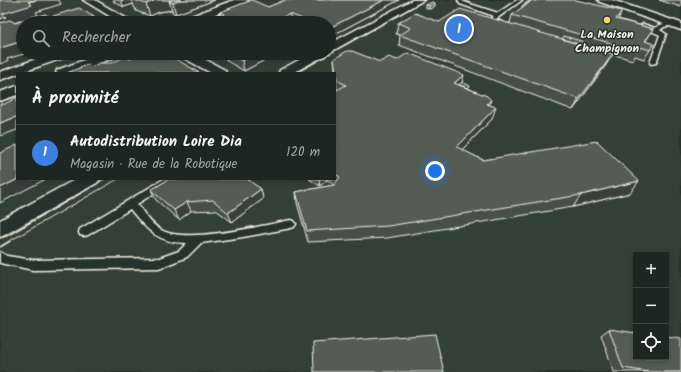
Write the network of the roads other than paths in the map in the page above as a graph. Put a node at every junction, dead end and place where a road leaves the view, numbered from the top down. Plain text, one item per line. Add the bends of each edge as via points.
1 (88, 0) edge
2 (244, 0) edge
3 (418, 0) edge
4 (460, 0) edge
5 (520, 0) edge
6 (603, 0) edge
7 (498, 15) junction
8 (117, 16) edge
9 (201, 16) edge
10 (633, 24) edge
11 (677, 26) edge
12 (511, 27) edge
13 (656, 30) junction
14 (336, 45) edge
15 (45, 60) edge
16 (96, 60) edge
17 (197, 60) edge
18 (308, 60) edge
19 (653, 63) dead end
20 (65, 72) edge
21 (218, 72) edge
22 (287, 72) edge
23 (0, 76) edge
24 (16, 90) edge
25 (0, 97) edge
26 (89, 180) edge
27 (169, 180) edge
28 (131, 204) junction
29 (291, 224) dead end
30 (0, 229) edge
31 (84, 232) dead end
32 (198, 239) junction
33 (0, 257) edge

1 - 8 street
2 - 9 street
3 - 14 street
4 - 7 lane via 462,4
5 - 7 lane
6 - 11 street
7 - 12 lane via 493,20
10 - 13 lane
11 - 13 lane via 662,26
13 - 19 lane via 663,34
15 - 23 street
16 - 20 street
17 - 21 street
18 - 22 street
24 - 25 street
26 - 30 street
27 - 28 lane
28 - 31 lane
28 - 32 lane via 158,233 171,238
29 - 32 lane
32 - 33 lane via 183,254 159,263 33,265

